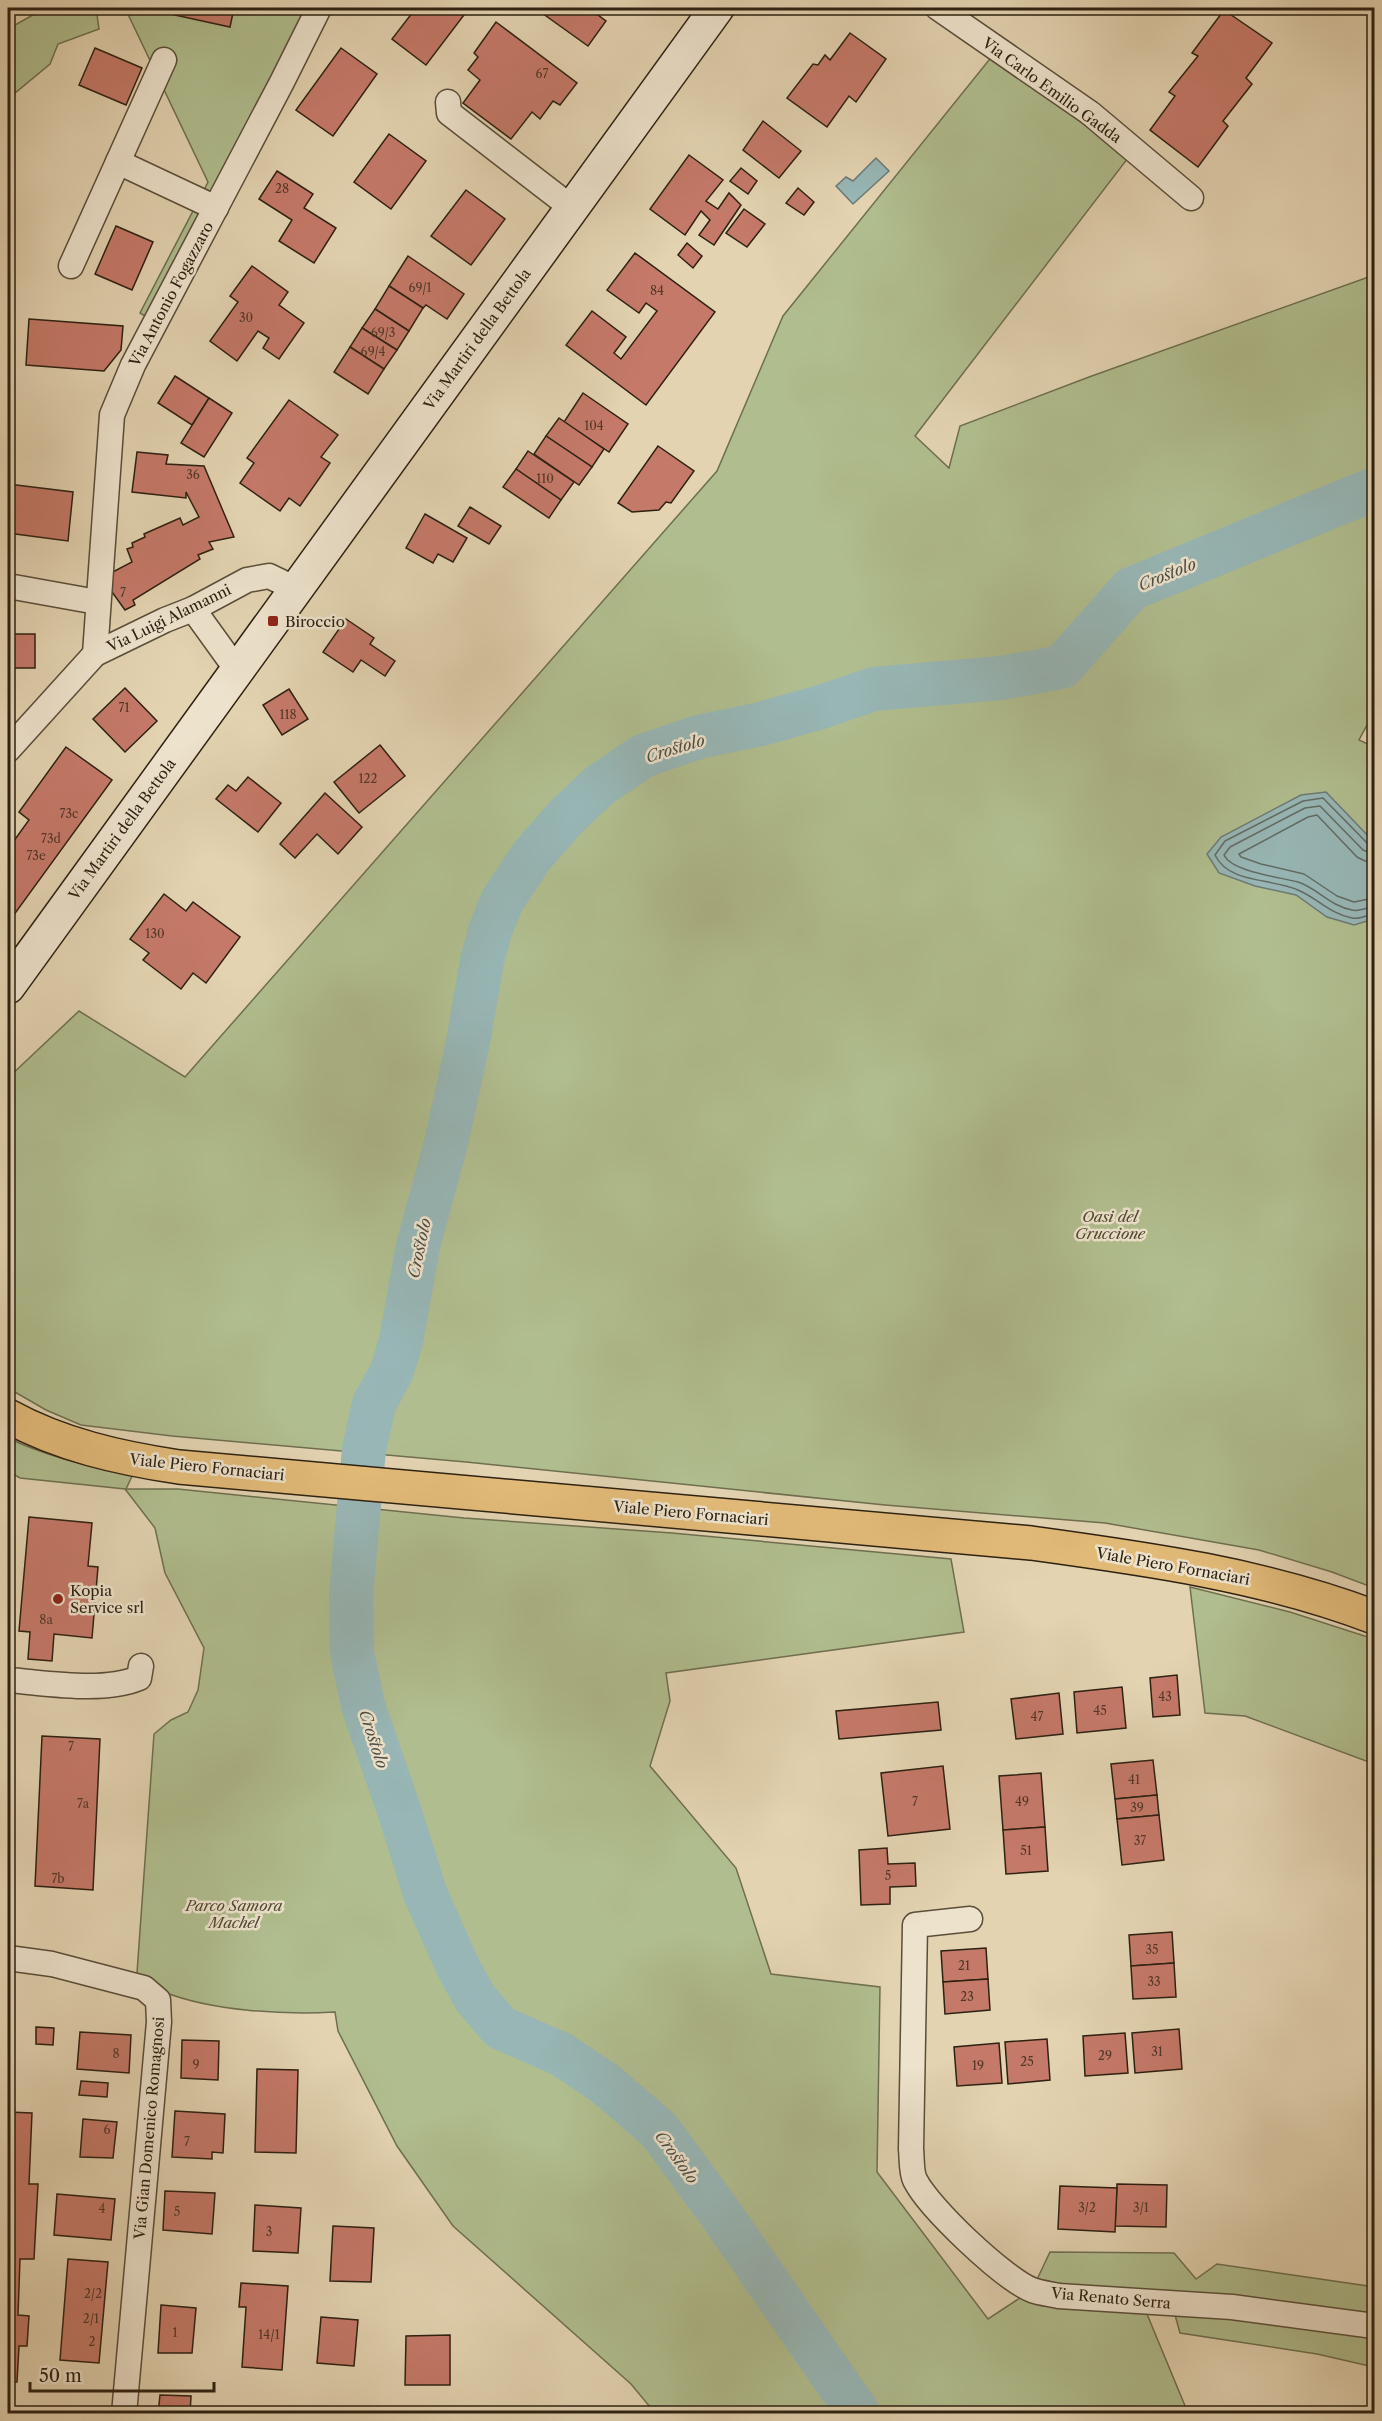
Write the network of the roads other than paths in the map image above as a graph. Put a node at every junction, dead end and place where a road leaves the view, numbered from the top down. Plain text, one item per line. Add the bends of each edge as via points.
1 (319, 8) edge
2 (717, 8) edge
3 (938, 8) edge
4 (164, 60) dead end
5 (448, 102) dead end
6 (118, 162) junction
7 (1191, 198) dead end
8 (216, 208) junction
9 (572, 208) junction
10 (71, 266) dead end
11 (8, 586) edge
12 (296, 588) junction
13 (97, 602) junction
14 (193, 609) junction
15 (94, 654) junction
16 (237, 670) junction
17 (8, 750) edge
18 (8, 987) edge
19 (8, 1416) edge
20 (1374, 1617) edge
21 (141, 1666) dead end
22 (8, 1680) edge
23 (970, 1919) dead end
24 (8, 1958) edge
25 (1374, 2326) edge
26 (124, 2414) edge

1 - 8 street, Via Antonio Fogazzaro
2 - 9 main road, Via Martiri della Bettola
3 - 7 street, Via Carlo Emilio Gadda via 1090,113
4 - 6 street
5 - 9 street via 449,113
6 - 8 street
6 - 10 street
8 - 13 street, Via Antonio Fogazzaro via 133,365 112,415
9 - 12 main road, Via Martiri della Bettola
11 - 13 street
12 - 14 street, Via Luigi Alamanni via 269,576 247,580
12 - 16 main road, Via Martiri della Bettola
13 - 15 street, Via Antonio Fogazzaro
14 - 15 street, Via Luigi Alamanni
14 - 16 street
15 - 17 street, Via Luigi Alamanni
16 - 18 main road, Via Martiri della Bettola
19 - 20 main road, Viale Piero Fornaciari via 66,1442 117,1457 179,1467 1031,1543 1251,1579
21 - 22 street via 139,1678 124,1684
23 - 25 street, Via Renato Serra via 915,1925 911,2149 914,2178 929,2201 958,2231 1032,2290 1059,2296 1232,2307
24 - 26 street, Via Gian Domenico Romagnosi via 52,1964 144,1988 158,2000

